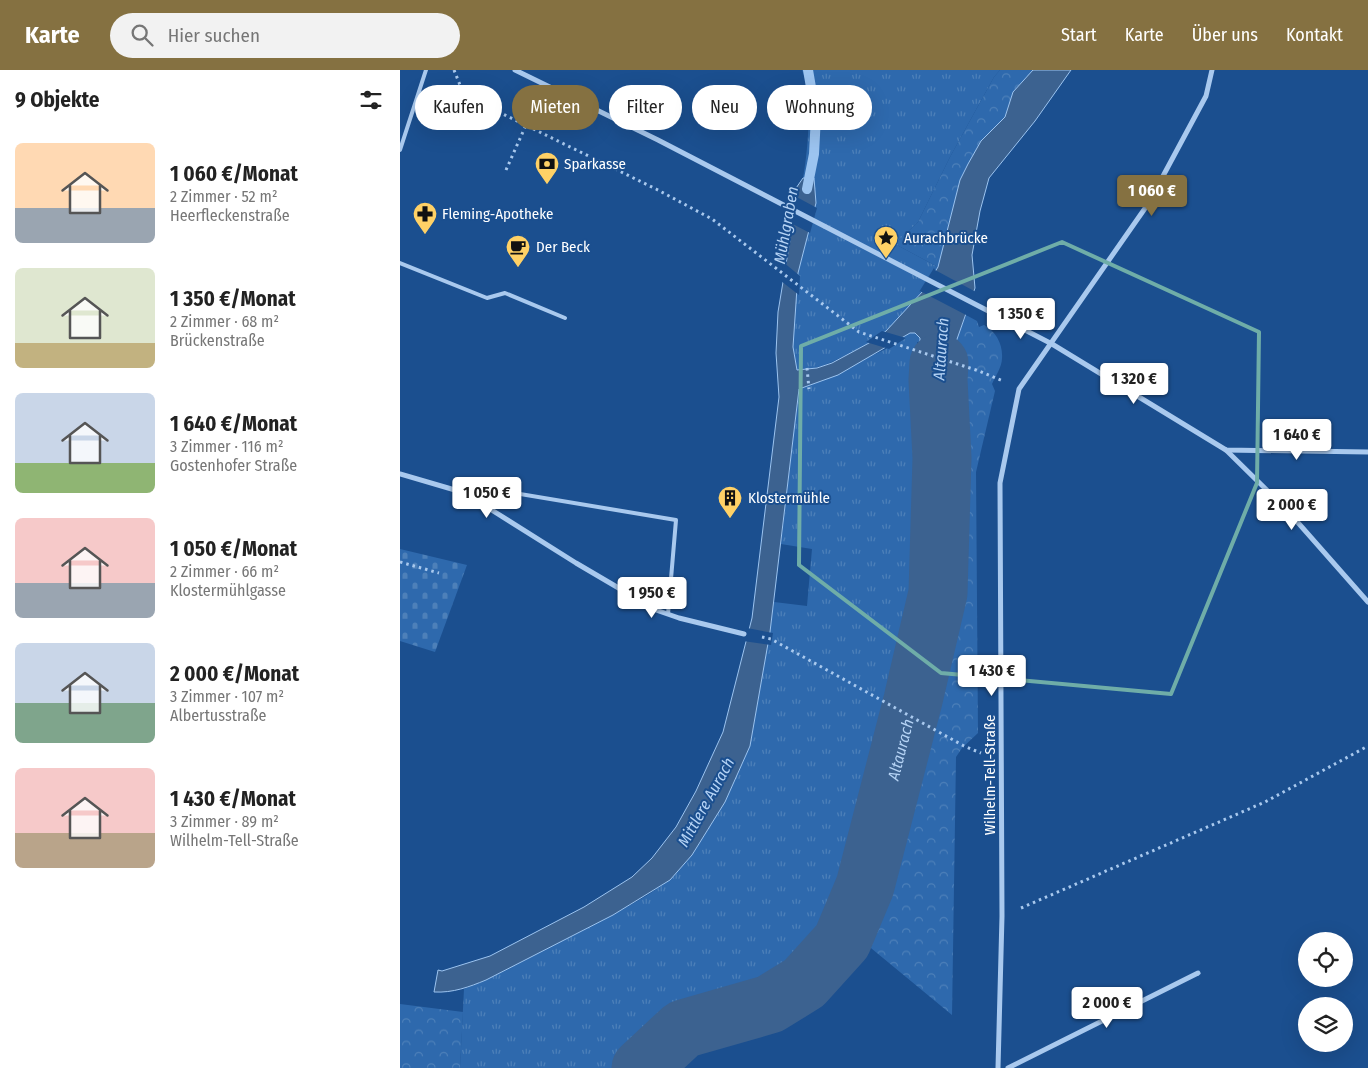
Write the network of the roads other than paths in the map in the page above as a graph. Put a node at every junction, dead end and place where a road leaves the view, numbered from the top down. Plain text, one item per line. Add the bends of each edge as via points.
1 (426, 70) edge
2 (515, 70) edge
3 (1212, 70) edge
4 (400, 150) edge
5 (400, 263) edge
6 (565, 318) dead end
7 (1052, 344) junction
8 (1226, 450) junction
9 (1368, 452) edge
10 (400, 474) edge
11 (472, 495) junction
12 (1368, 602) edge
13 (668, 614) junction
14 (744, 634) road end
15 (1198, 973) dead end
16 (998, 1068) edge
17 (1008, 1068) edge

1 - 4 lane
2 - 7 street via 770,197
3 - 7 street, Wilhelm-Tell-Straße via 1206,96 1148,204
5 - 6 lane via 487,298 505,293
7 - 8 street
7 - 16 street, Wilhelm-Tell-Straße via 1019,389 1000,483 1002,916
8 - 9 street
8 - 12 street via 1286,509
10 - 11 street
11 - 13 street via 576,564
11 - 13 lane via 508,492 676,520
13 - 14 street
15 - 17 street

